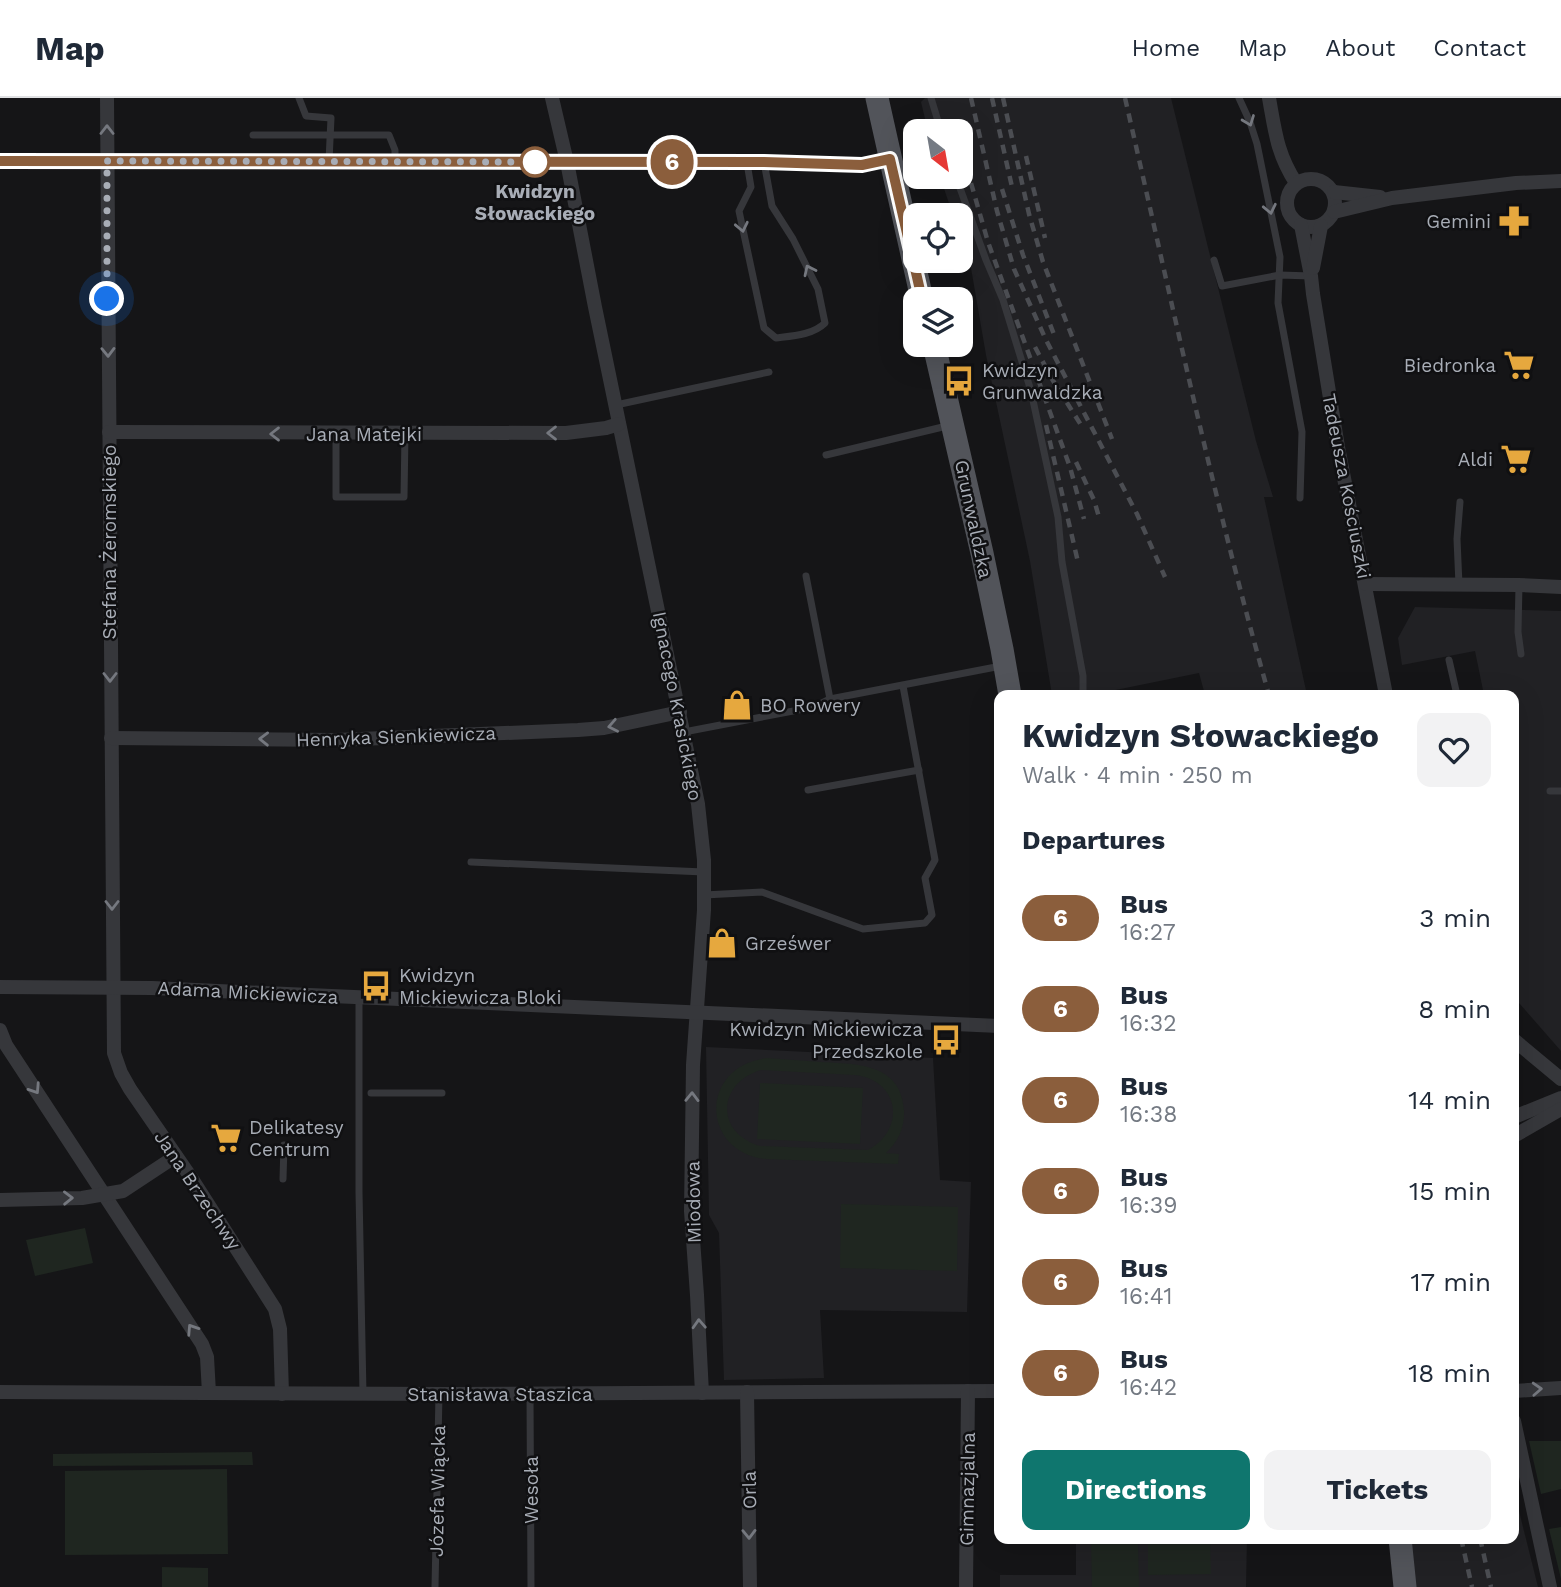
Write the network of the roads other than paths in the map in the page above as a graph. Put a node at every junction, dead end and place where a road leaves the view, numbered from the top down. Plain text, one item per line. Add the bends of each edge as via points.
1 (107, 98) edge
2 (299, 98) edge
3 (552, 98) edge
4 (877, 98) edge
5 (930, 98) edge
6 (1239, 98) edge
7 (1269, 98) edge
8 (937, 119) edge
9 (253, 135) dead end
10 (331, 135) junction
11 (1276, 141) junction
12 (1257, 144) junction
13 (890, 159) junction
14 (0, 161) edge
15 (107, 161) junction
16 (329, 162) junction
17 (395, 162) junction
18 (567, 162) junction
19 (747, 162) junction
20 (764, 162) junction
21 (1561, 181) edge
22 (1296, 183) junction
23 (960, 189) edge
24 (1334, 192) junction
25 (1392, 198) junction
26 (1334, 212) junction
27 (1301, 225) junction
28 (1321, 226) junction
29 (1214, 260) dead end
30 (1280, 275) junction
31 (1311, 276) junction
32 (919, 287) edge
33 (937, 357) edge
34 (769, 372) dead end
35 (615, 405) junction
36 (619, 424) junction
37 (953, 424) junction
38 (109, 432) junction
39 (337, 434) junction
40 (405, 434) junction
41 (825, 456) dead end
42 (1300, 498) dead end
43 (1460, 502) dead end
44 (806, 576) dead end
45 (1366, 584) junction
46 (1519, 585) junction
47 (1459, 586) junction
48 (1561, 587) edge
49 (1521, 654) dead end
50 (1449, 660) dead end
51 (1005, 666) junction
52 (903, 685) junction
53 (1009, 690) edge
54 (1083, 690) edge
55 (1384, 690) edge
56 (1456, 690) edge
57 (830, 699) junction
58 (680, 712) junction
59 (684, 732) junction
60 (111, 738) junction
61 (919, 770) junction
62 (808, 790) dead end
63 (1550, 791) dead end
64 (1561, 791) edge
65 (471, 862) dead end
66 (704, 872) junction
67 (704, 895) junction
68 (114, 986) junction
69 (0, 987) edge
70 (359, 997) junction
71 (697, 1012) junction
72 (994, 1026) edge
73 (0, 1030) edge
74 (1519, 1044) edge
75 (1561, 1079) edge
76 (370, 1093) dead end
77 (442, 1093) dead end
78 (1561, 1098) edge
79 (1561, 1109) edge
80 (1519, 1115) edge
81 (1519, 1133) edge
82 (284, 1145) dead end
83 (176, 1156) junction
84 (284, 1179) dead end
85 (104, 1194) junction
86 (2, 1196) edge
87 (1561, 1388) edge
88 (968, 1391) junction
89 (994, 1391) edge
90 (1519, 1391) edge
91 (0, 1392) edge
92 (747, 1392) junction
93 (209, 1393) junction
94 (702, 1393) junction
95 (282, 1394) junction
96 (363, 1394) junction
97 (439, 1394) junction
98 (530, 1394) junction
99 (1519, 1444) edge
100 (1400, 1544) edge
101 (435, 1587) edge
102 (531, 1587) edge
103 (750, 1587) edge
104 (966, 1587) edge
105 (1405, 1587) edge
106 (1550, 1587) edge

15 -> 1 street, Stefana Żeromskiego
2 - 10 lane via 306,116 331,118
3 - 18 street, Ignacego Krasickiego
4 - 13 main road
5 - 8 lane
6 -> 12 lane
7 - 11 street
9 - 10 lane
10 - 16 lane
10 - 17 lane via 389,135
11 - 12 lane
11 - 22 street
12 -> 30 lane
13 - 20 street via 862,165
13 - 32 main road
14 - 15 street
15 - 16 street
15 -> 38 street, Stefana Żeromskiego
16 - 17 street
17 - 18 street
18 - 19 street
18 - 35 street, Ignacego Krasickiego
19 - 20 street
19 -> 20 lane via 751,187 739,211 764,328 776,338 799,335 825,323 818,289 772,206
21 - 25 street
22 - 24 street via 1317,179
22 - 27 street via 1287,200 1288,210
23 - 54 lane via 1003,300 1031,391 1058,517
24 - 25 street
24 - 26 street
25 - 26 street
26 - 28 street
27 - 28 street
27 - 31 street, Tadeusza Kościuszki
28 - 31 street, Tadeusza Kościuszki
29 - 30 lane via 1222,286
30 - 31 lane
30 - 42 lane via 1278,303 1302,432
31 - 45 street, Tadeusza Kościuszki
33 - 37 main road, Grunwaldzka
34 - 35 lane
35 - 36 street, Ignacego Krasickiego
36 -> 40 street, Jana Matejki via 566,433
36 - 58 street, Ignacego Krasickiego
37 - 41 lane
37 - 51 main road, Grunwaldzka
39 -> 38 street, Jana Matejki
38 -> 60 street, Stefana Żeromskiego
39 - 40 street, Jana Matejki
39 - 40 lane via 336,497 404,497
43 - 47 lane
44 - 57 lane
45 - 47 street
45 - 55 street, Tadeusza Kościuszki
46 - 47 street
46 - 48 street
46 - 49 lane
50 - 56 lane
51 - 52 lane
51 - 53 main road, Grunwaldzka
52 - 57 lane
52 - 61 lane
57 - 59 lane via 814,707
58 - 59 street, Ignacego Krasickiego
58 -> 60 street, Henryka Sienkiewicza via 578,730 336,740
59 - 66 street, Ignacego Krasickiego via 698,804
60 -> 68 street, Stefana Żeromskiego
61 - 62 lane
61 - 67 lane via 936,860 925,878 932,915 926,923 863,929 762,892
63 - 64 lane
65 - 66 lane
66 - 67 street, Ignacego Krasickiego
67 - 71 street, Ignacego Krasickiego
68 - 69 street, Adama Mickiewicza
68 - 70 street, Adama Mickiewicza
68 - 83 street, Jana Brzechwy via 116,1062
70 - 71 street, Adama Mickiewicza
70 - 96 lane
71 - 72 street, Adama Mickiewicza
94 -> 71 street, Miodowa via 691,1211
73 -> 85 street
74 - 75 street
76 - 77 lane
78 - 80 street
79 - 81 street
82 - 84 lane
83 - 85 street via 124,1191
83 - 95 street, Jana Brzechwy via 275,1308
86 -> 85 street via 82,1198
93 -> 85 street via 202,1344
90 -> 87 street
88 - 89 street, Stanisława Staszica
88 - 92 street, Stanisława Staszica
88 - 104 street, Gimnazjalna
91 - 93 street, Stanisława Staszica
92 - 94 street, Stanisława Staszica
92 -> 103 street, Orla
93 - 95 street, Stanisława Staszica
94 - 98 street, Stanisława Staszica
95 - 96 street, Stanisława Staszica
96 - 97 street, Stanisława Staszica
97 - 98 street, Stanisława Staszica
97 - 101 lane, Józefa Wiącka
98 - 102 lane, Wesoła
99 - 106 street
100 - 105 main road

